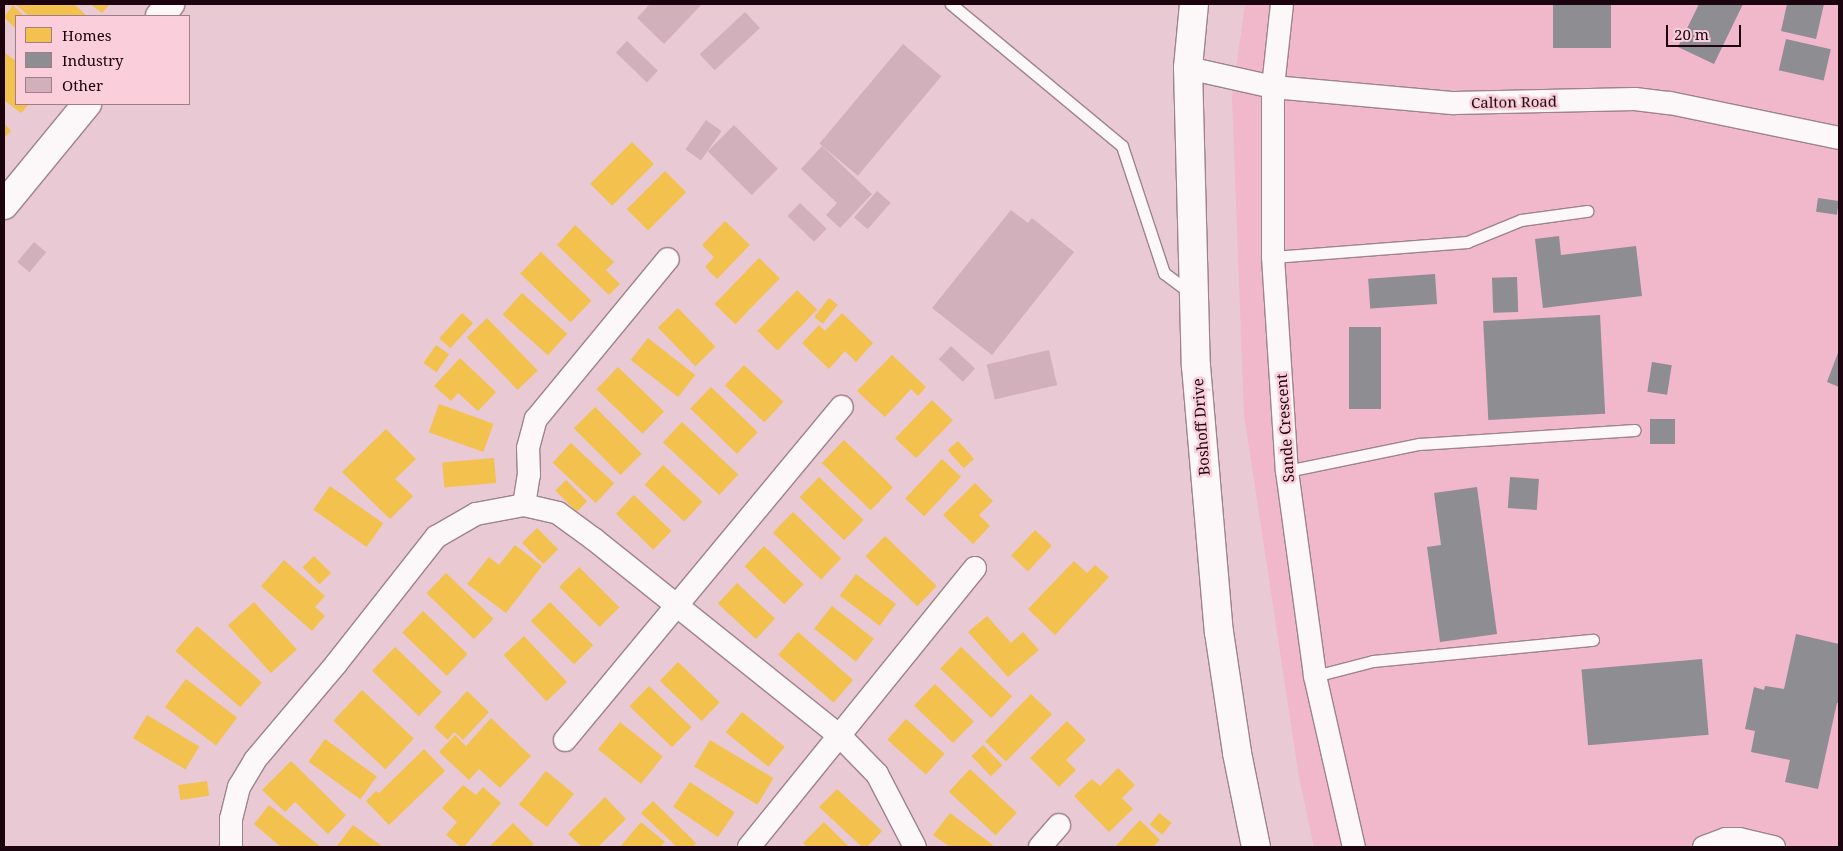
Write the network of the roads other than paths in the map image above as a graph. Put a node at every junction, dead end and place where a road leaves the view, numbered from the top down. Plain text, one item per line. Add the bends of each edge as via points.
1 (170, 4) edge
2 (951, 4) edge
3 (1194, 4) edge
4 (1282, 4) edge
5 (161, 15) edge
6 (1188, 68) junction
7 (1273, 87) junction
8 (87, 105) edge
9 (1839, 138) edge
10 (4, 205) edge
11 (1587, 211) dead end
12 (1273, 256) junction
13 (668, 259) dead end
14 (1194, 296) junction
15 (841, 407) dead end
16 (1635, 430) dead end
17 (1287, 471) junction
18 (524, 505) junction
19 (975, 568) dead end
20 (676, 605) junction
21 (1593, 640) dead end
22 (1315, 676) junction
23 (840, 736) junction
24 (565, 740) dead end
25 (1059, 825) dead end
26 (231, 847) edge
27 (749, 847) edge
28 (915, 847) edge
29 (1040, 847) edge
30 (1256, 847) edge
31 (1354, 847) edge
32 (1704, 847) edge
33 (1774, 847) edge

1 - 5 main road
2 - 14 lane via 1122,146 1164,273
3 - 6 main road, Boshoff Drive
4 - 7 street, Sande Crescent
6 - 7 street, Calton Road
6 - 14 main road, Boshoff Drive
7 - 9 street, Calton Road via 1454,103 1635,99 1670,103
7 - 12 street, Sande Crescent
8 - 10 main road
11 - 12 lane via 1521,220 1467,242
12 - 17 street, Sande Crescent
13 - 18 street via 536,419 528,448 529,475
14 - 30 main road, Boshoff Drive via 1196,366 1219,632 1237,753
15 - 20 street
16 - 17 lane via 1419,444
17 - 22 street, Sande Crescent
18 - 20 street via 558,513
18 - 26 street via 476,514 436,537 255,760 239,787 231,820
19 - 23 street
20 - 23 street
20 - 24 street
21 - 22 lane via 1373,661
22 - 31 street, Sande Crescent
23 - 27 street
23 - 28 street via 877,774
25 - 29 street
32 - 33 street via 1739,839

